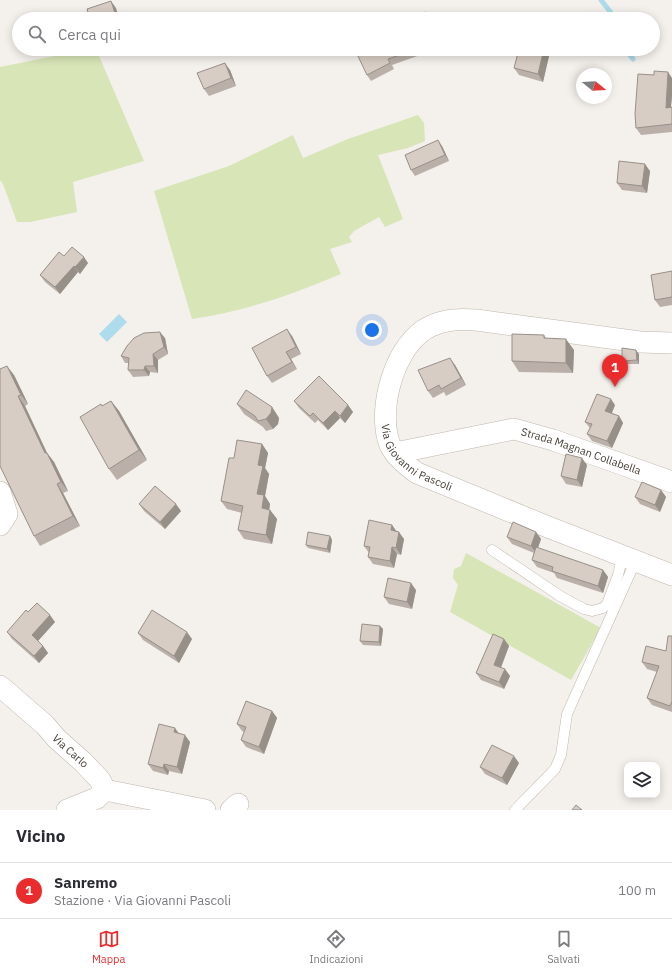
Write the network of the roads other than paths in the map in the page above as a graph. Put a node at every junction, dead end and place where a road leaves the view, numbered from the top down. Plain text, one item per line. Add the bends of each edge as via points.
1 (672, 343) edge
2 (395, 453) junction
3 (672, 482) edge
4 (0, 492) edge
5 (0, 526) edge
6 (492, 550) dead end
7 (630, 558) junction
8 (672, 575) edge
9 (0, 686) edge
10 (105, 790) junction
11 (67, 810) edge
12 (205, 810) edge
13 (515, 810) edge

1 - 2 street, Via Giovanni Pascoli via 640,342 476,320 451,319 430,326 403,352 391,378 386,418 390,445
2 - 3 street, Strada Magnan Collabella via 514,429
2 - 7 street, Via Giovanni Pascoli via 417,473 432,480
4 - 5 street via 7,514
6 - 7 lane via 560,596 592,611 607,604 618,575
7 - 8 street, Via Giovanni Pascoli
7 - 13 lane via 567,714 561,755 555,769
9 - 10 street, Via Carlo via 83,762 100,780
10 - 11 street via 97,798
10 - 12 street

